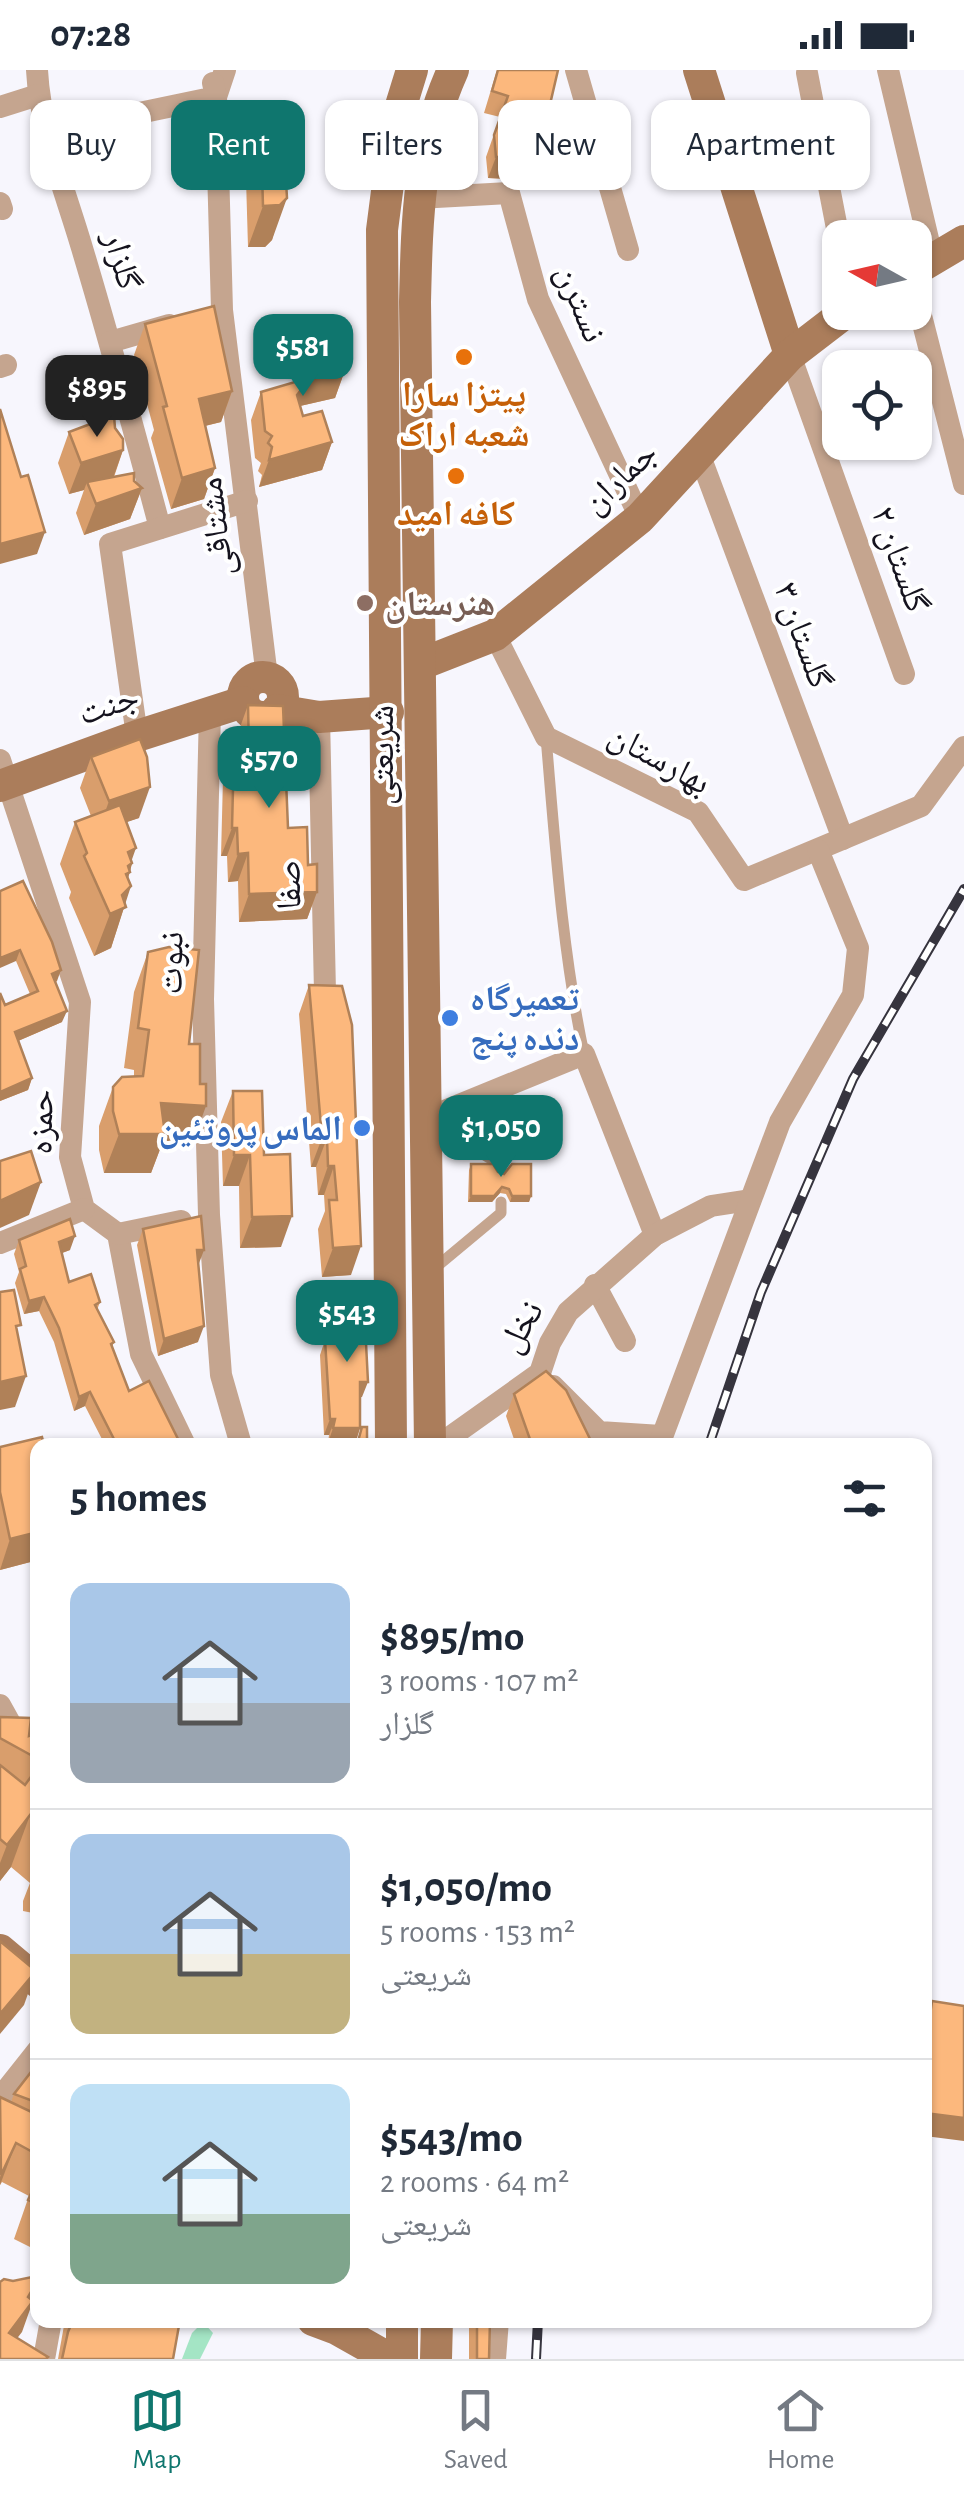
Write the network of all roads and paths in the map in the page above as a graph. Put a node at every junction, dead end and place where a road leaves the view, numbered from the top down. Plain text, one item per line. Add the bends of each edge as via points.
1 (37, 70) edge
2 (211, 70) edge
3 (225, 70) edge
4 (412, 70) edge
5 (452, 70) edge
6 (576, 70) edge
7 (698, 70) edge
8 (888, 70) edge
9 (807, 73) dead end
10 (38, 94) junction
11 (216, 97) junction
12 (40, 100) edge
13 (0, 107) edge
14 (151, 111) edge
15 (65, 190) edge
16 (418, 198) junction
17 (835, 220) edge
18 (916, 220) edge
19 (964, 241) edge
20 (628, 250) dead end
21 (932, 260) edge
22 (204, 316) junction
23 (823, 330) edge
24 (925, 330) edge
25 (110, 342) junction
26 (790, 355) junction
27 (700, 456) junction
28 (964, 484) edge
29 (247, 501) junction
30 (640, 518) junction
31 (160, 528) junction
32 (495, 635) junction
33 (420, 664) junction
34 (904, 674) dead end
35 (267, 677) junction
36 (244, 702) junction
37 (277, 710) junction
38 (210, 711) junction
39 (388, 712) junction
40 (320, 717) junction
41 (136, 736) junction
42 (546, 736) junction
43 (964, 748) edge
44 (2, 776) edge
45 (842, 840) junction
46 (818, 850) junction
47 (325, 992) edge
48 (584, 1054) junction
49 (425, 1119) junction
50 (501, 1170) edge
51 (750, 1200) junction
52 (501, 1202) dead end
53 (84, 1209) junction
54 (209, 1216) junction
55 (118, 1234) junction
56 (655, 1235) junction
57 (0, 1244) edge
58 (428, 1274) junction
59 (595, 1285) junction
60 (625, 1341) dead end
61 (540, 1372) junction
62 (182, 1438) edge
63 (239, 1438) edge
64 (391, 1438) edge
65 (430, 1438) edge
66 (449, 1438) edge
67 (597, 1438) edge
68 (661, 1438) edge
69 (0, 1705) edge
70 (30, 1748) edge
71 (0, 1749) edge
72 (30, 1749) edge
73 (0, 1950) edge
74 (30, 1975) edge
75 (30, 2060) edge
76 (0, 2098) edge
77 (30, 2291) edge
78 (0, 2297) edge
79 (50, 2328) edge
80 (341, 2328) edge
81 (402, 2328) edge
82 (437, 2328) edge
83 (498, 2328) edge
84 (44, 2359) edge
85 (390, 2359) edge
86 (402, 2359) edge
87 (436, 2359) edge
88 (496, 2359) edge

1 - 10 street, گلزار
2 - 11 street
3 - 11 street, مشتاقی
4 - 39 main road, شریعتی via 396,122 382,230
5 - 16 main road, شریعتی
6 - 20 street
7 - 26 main road
8 - 18 street
9 - 17 street
10 - 12 street, گلزار
10 - 13 street
11 - 14 street
11 - 22 street, مشتاقی
15 - 25 street, گلزار
16 - 30 street, نسترن via 509,193 538,299
16 - 33 main road, شریعتی
19 - 21 main road
22 - 25 street
22 - 29 street, مشتاقی
23 - 26 main road, جماران
24 - 28 street
25 - 31 street, گلزار
26 - 27 main road, جماران
26 - 34 street, گلستان ۲
27 - 30 main road, جماران
27 - 45 street, گلستان ۳
29 - 31 street
29 - 35 street, مشتاقی
30 - 32 main road, جماران
31 - 41 street via 110,544
32 - 33 main road, جماران
32 - 42 street
33 - 49 main road, شریعتی
35 - 36 main road via 248,683
35 - 37 main road via 282,693
36 - 37 main road via 261,716
36 - 38 main road, جنت
37 - 40 main road
38 - 41 main road, جنت
38 - 54 street, نبوت via 204,999
39 - 40 main road
39 - 64 main road, شریعتی
40 - 47 street, صفا
41 - 44 main road, جنت
42 - 46 street, بهارستان via 698,812 744,880
42 - 48 lane
43 - 45 street, بهارستان via 921,806
44 - 53 street, حمزه via 80,1002 70,1157
45 - 46 street, بهارستان
46 - 51 street via 858,948 852,995 780,1122
48 - 49 street
48 - 56 street
49 - 50 lane
49 - 58 main road, شریعتی
51 - 56 street, نخل via 711,1206
51 - 68 street
52 - 58 lane via 501,1213
53 - 55 street
53 - 57 street
54 - 55 street
54 - 63 street, نبوت via 221,1375
55 - 62 street via 140,1354
56 - 59 street, نخل
58 - 65 main road, شریعتی
59 - 60 street
59 - 61 street, نخل via 568,1312
61 - 66 street, نخل
61 - 67 street
69 - 70 street
71 - 72 street
73 - 74 main road
75 - 76 street
77 - 78 street
79 - 84 street
80 - 85 main road
81 - 86 main road
82 - 87 main road
83 - 88 street

